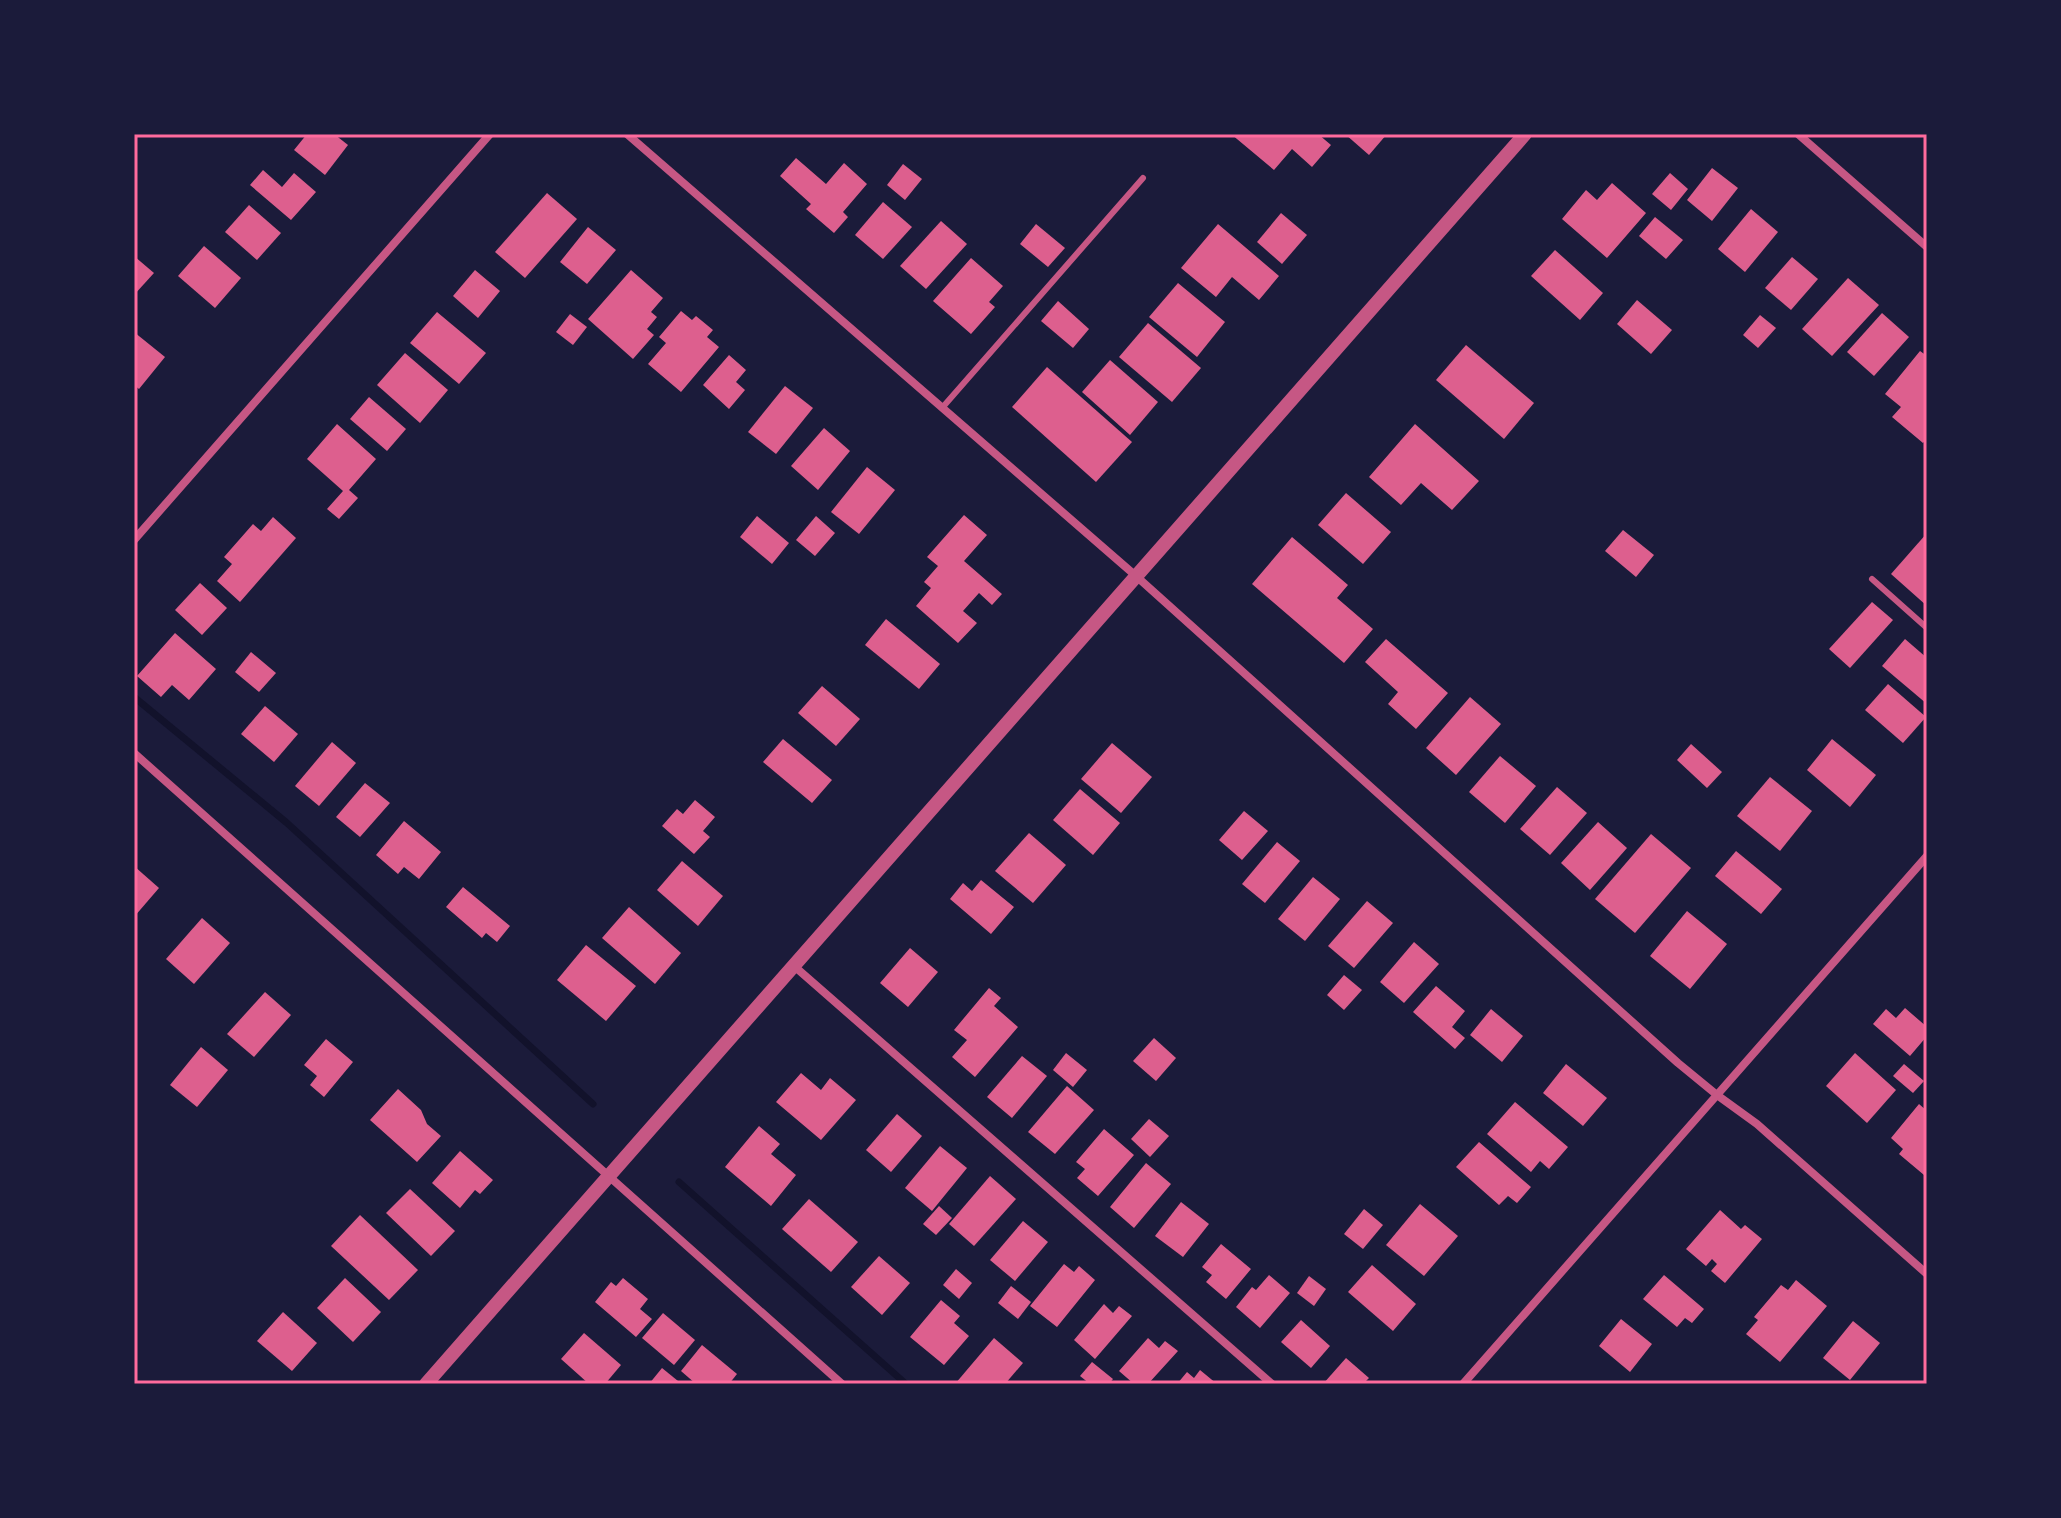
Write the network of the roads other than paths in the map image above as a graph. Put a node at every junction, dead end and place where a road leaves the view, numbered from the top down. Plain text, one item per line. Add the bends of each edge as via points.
1 (490, 134) edge
2 (627, 134) edge
3 (1525, 134) edge
4 (1798, 134) edge
5 (1143, 178) dead end
6 (1927, 247) edge
7 (942, 408) junction
8 (134, 540) edge
9 (1136, 576) junction
10 (1872, 579) dead end
11 (1927, 628) edge
12 (134, 753) edge
13 (1927, 856) edge
14 (794, 966) junction
15 (1717, 1095) junction
16 (608, 1176) junction
17 (1927, 1274) edge
18 (426, 1384) edge
19 (842, 1384) edge
20 (1272, 1384) edge
21 (1463, 1384) edge

1 - 8 street
2 - 7 street
3 - 9 street
4 - 6 street
5 - 7 lane
7 - 9 street
9 - 14 street
9 - 15 street
10 - 11 lane
12 - 16 street
13 - 15 street
14 - 16 street
14 - 20 street
15 - 17 street
15 - 21 street
16 - 18 street
16 - 19 street

